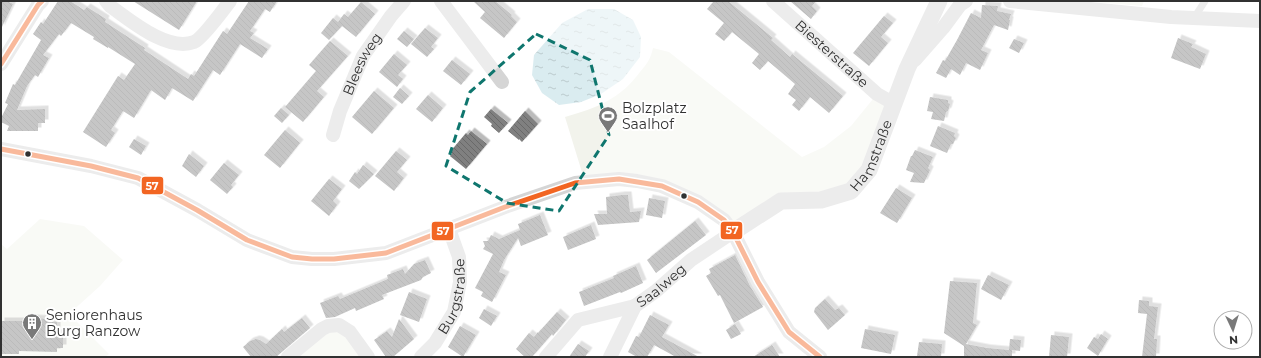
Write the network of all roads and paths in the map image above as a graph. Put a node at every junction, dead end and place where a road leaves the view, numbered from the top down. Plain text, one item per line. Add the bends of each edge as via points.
1 (42, 1) edge
2 (106, 1) edge
3 (230, 1) edge
4 (404, 1) edge
5 (441, 1) edge
6 (773, 1) edge
7 (939, 1) edge
8 (966, 1) edge
9 (1010, 1) edge
10 (1205, 1) edge
11 (1194, 18) junction
12 (1260, 21) edge
13 (1, 64) edge
14 (906, 69) junction
15 (502, 82) dead end
16 (893, 103) junction
17 (333, 135) dead end
18 (1, 149) edge
19 (449, 229) junction
20 (733, 232) junction
21 (635, 306) junction
22 (288, 357) edge
23 (368, 357) edge
24 (421, 357) edge
25 (546, 357) edge
26 (610, 357) edge
27 (820, 357) edge

1 - 13 street
2 - 3 street via 144,30 174,44 194,42 216,20
4 - 17 street, Bleesweg via 363,56
5 - 15 street
6 - 16 street, Biesterstraße via 877,94
7 - 14 street, Hamstraße
8 - 14 street
9 - 11 street
10 - 11 lane
11 - 12 street
14 - 16 street, Hamstraße
16 - 20 street, Hamstraße via 868,170 851,191 821,200 781,201
18 - 19 street via 91,166 138,178 247,240 292,257 334,259 386,253
19 - 20 street via 575,183 619,179 662,186 698,202 724,220
19 - 24 street, Burgstraße via 459,257 460,282 454,312 435,343
20 - 21 street, Saalweg via 692,260
20 - 27 street via 758,282 789,332
21 - 25 street via 578,320
21 - 26 street, Saalweg
22 - 23 street via 322,329 339,325 350,332

